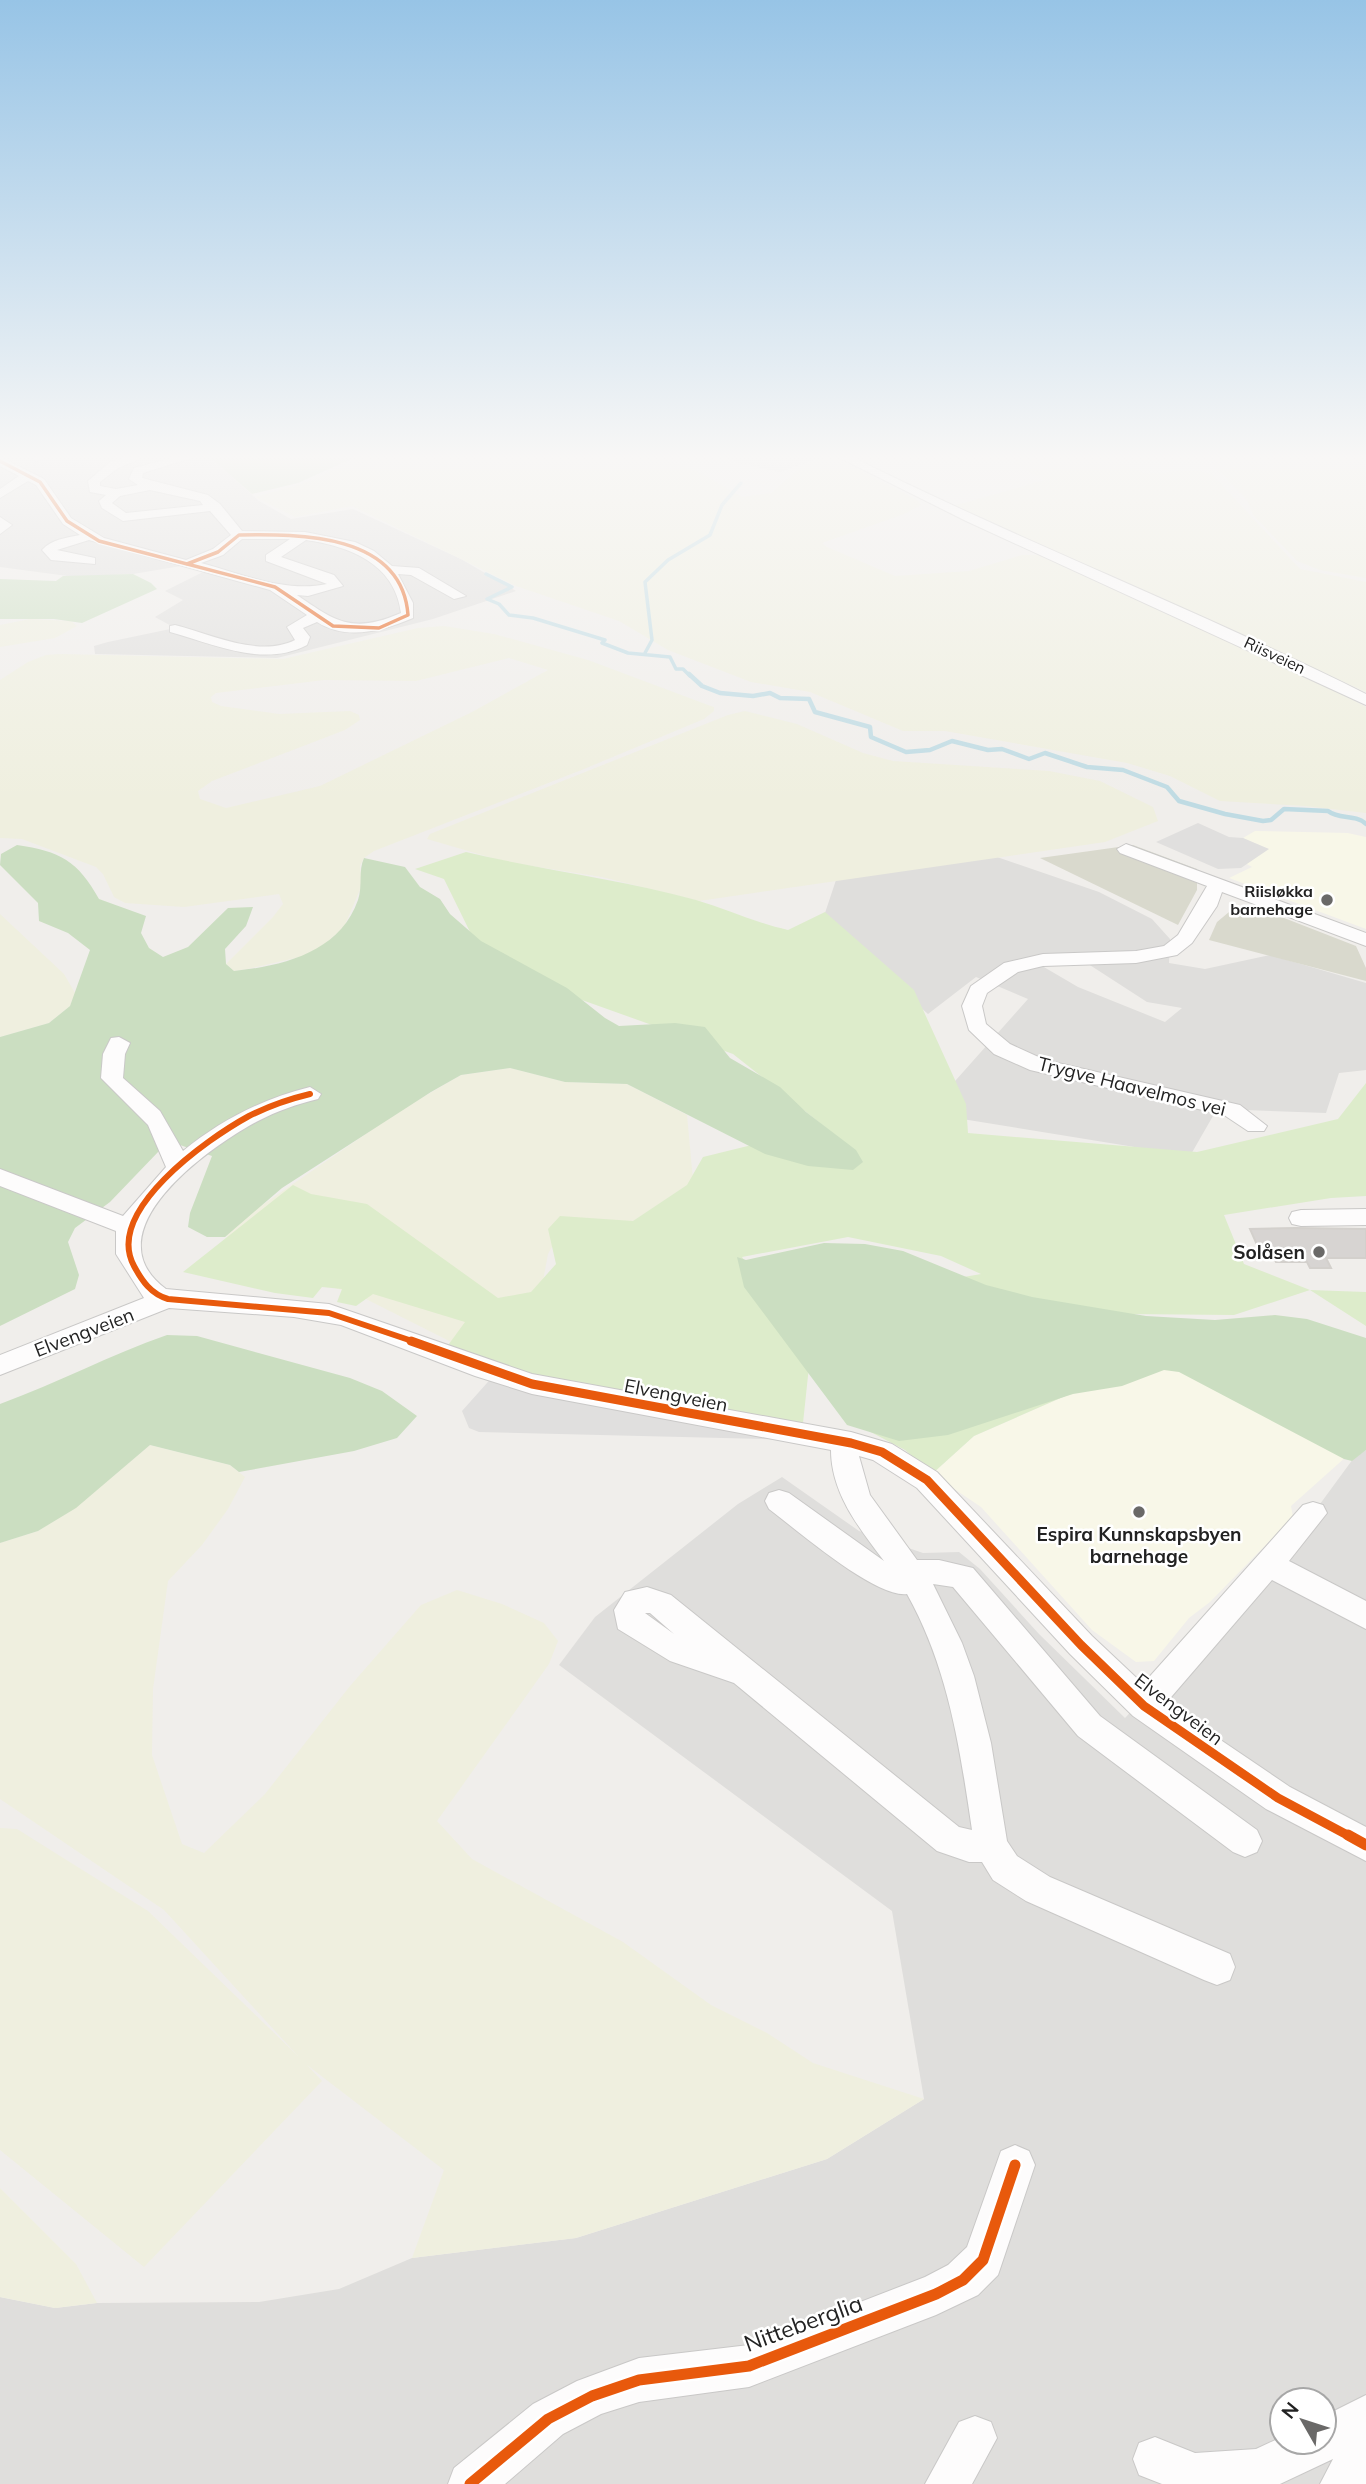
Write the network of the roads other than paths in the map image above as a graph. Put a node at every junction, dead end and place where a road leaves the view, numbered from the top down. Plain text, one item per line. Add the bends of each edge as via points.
1 (213, 571) edge
2 (308, 571) edge
3 (390, 571) edge
4 (412, 571) edge
5 (1088, 571) edge
6 (284, 590) junction
7 (459, 596) dead end
8 (317, 616) junction
9 (175, 629) dead end
10 (1366, 700) edge
11 (1126, 849) dead end
12 (1219, 884) junction
13 (1244, 893) junction
14 (1207, 906) junction
15 (1366, 940) edge
16 (120, 1043) dead end
17 (310, 1094) dead end
18 (1256, 1126) dead end
19 (178, 1169) junction
20 (0, 1177) edge
21 (1366, 1217) edge
22 (1301, 1218) dead end
23 (127, 1226) junction
24 (168, 1299) junction
25 (0, 1365) edge
26 (845, 1442) junction
27 (779, 1501) dead end
28 (1313, 1513) dead end
29 (1268, 1564) junction
30 (913, 1577) junction
31 (1366, 1616) edge
32 (740, 1671) dead end
33 (1144, 1706) junction
34 (1245, 1842) dead end
35 (1366, 1845) edge
36 (991, 1846) junction
37 (1217, 1968) dead end
38 (1015, 2165) dead end
39 (1366, 2417) edge
40 (1338, 2432) edge
41 (975, 2438) dead end
42 (1366, 2453) edge
43 (1290, 2456) edge
44 (1155, 2459) dead end
45 (470, 2484) edge
46 (947, 2484) edge
47 (1342, 2484) edge

1 - 6 street
2 - 6 street via 329,578 336,586 308,592
3 - 8 street via 408,605 408,615 401,620 363,629 333,626
4 - 7 street
5 - 10 street, Riisveien
6 - 8 street
8 - 9 street via 298,622 294,627 302,642 284,651 252,649
11 - 12 street
12 - 13 street
12 - 14 street, Trygve Haavelmos vei
13 - 14 street
13 - 15 street
14 - 18 street, Trygve Haavelmos vei via 1185,940 1170,951 1042,960 999,972 978,990 972,1006 976,1026 1002,1049 1038,1065 1232,1110
16 - 19 street via 112,1078 157,1122
17 - 19 street via 293,1097 236,1125
19 - 23 street
20 - 23 street
21 - 22 street
23 - 24 street, Elvengveien via 131,1261 156,1294
24 - 25 street, Elvengveien
24 - 26 street, Elvengveien via 321,1312 531,1384
26 - 30 street via 852,1492
26 - 33 street, Elvengveien via 882,1452 927,1480
27 - 30 street via 882,1576 899,1583
28 - 29 street
29 - 31 street
29 - 33 street
30 - 34 street via 939,1572 962,1577 1089,1726
30 - 36 street via 945,1637 967,1701
32 - 36 street via 949,1840
33 - 35 street, Elvengveien via 1278,1798
36 - 37 street via 1005,1868 1038,1889
38 - 45 street, Nitteberglia via 983,2260 963,2280 749,2366 639,2380 592,2396 548,2419
39 - 40 street
41 - 46 street
42 - 47 street
43 - 44 street via 1258,2471 1195,2475

